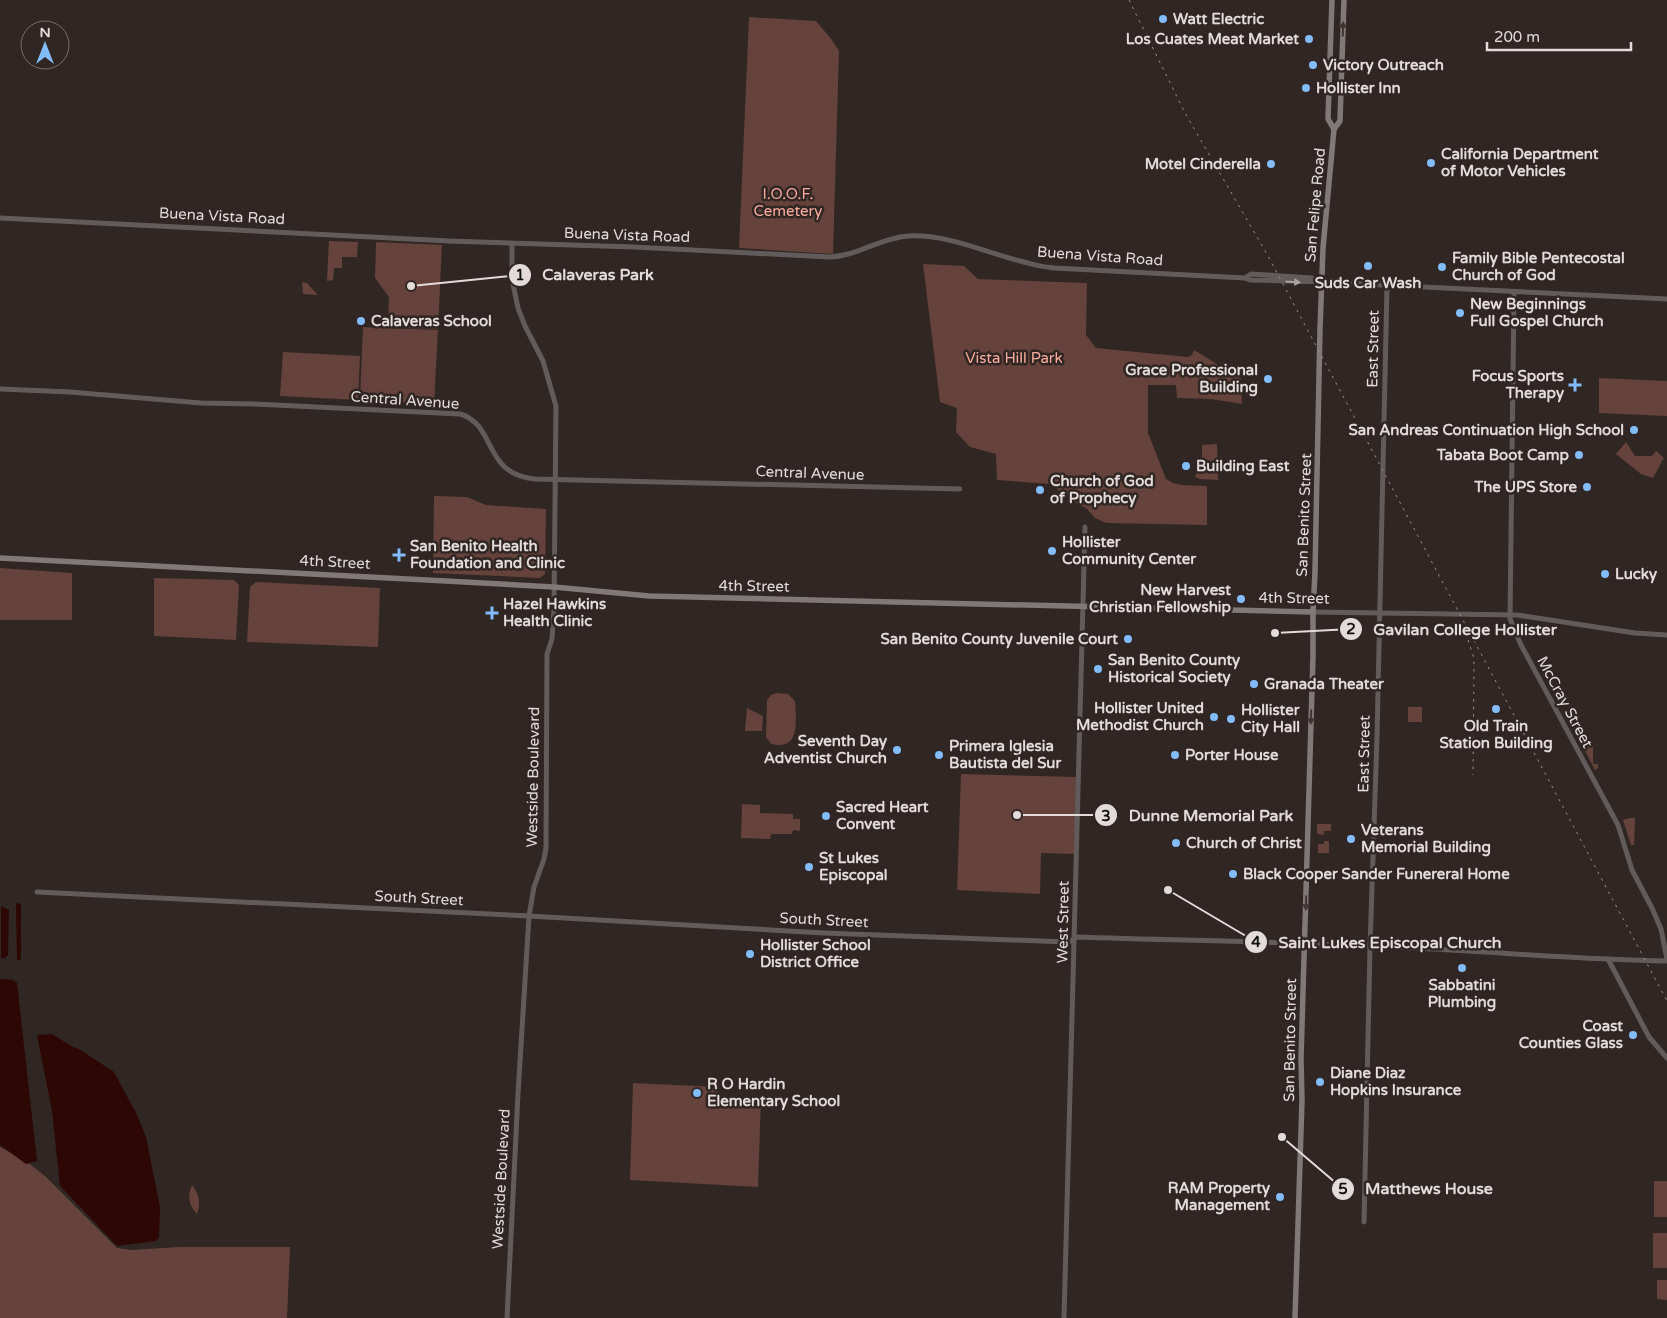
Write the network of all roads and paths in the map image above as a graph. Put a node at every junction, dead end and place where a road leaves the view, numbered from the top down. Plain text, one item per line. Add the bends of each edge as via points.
1 (1332, 0) edge
2 (1344, 0) edge
3 (1334, 129) junction
4 (0, 218) edge
5 (512, 244) junction
6 (1322, 282) junction
7 (1387, 286) junction
8 (1514, 292) junction
9 (1667, 299) edge
10 (0, 389) edge
11 (556, 479) junction
12 (960, 489) dead end
13 (1085, 527) dead end
14 (0, 558) edge
15 (554, 587) junction
16 (1084, 607) junction
17 (1312, 612) junction
18 (1379, 612) junction
19 (1509, 615) junction
20 (1667, 635) edge
21 (37, 892) dead end
22 (529, 916) junction
23 (1075, 937) junction
24 (1305, 944) junction
25 (1370, 947) junction
26 (1608, 959) junction
27 (1667, 960) edge
28 (1667, 1058) edge
29 (1364, 1222) dead end
30 (507, 1318) edge
31 (1064, 1318) edge
32 (1295, 1318) edge

1 - 3 main road, San Felipe Road via 1328,120
3 -> 2 main road, San Felipe Road via 1340,121
3 - 6 main road, San Felipe Road
4 - 5 street, Buena Vista Road
5 - 6 street, Buena Vista Road via 830,257 895,238 924,236 1054,268
5 - 11 street, Westside Boulevard via 512,279 518,308 543,361 556,406
6 - 7 street, Buena Vista Road
6 - 17 main road, San Benito Street
7 - 8 street, Buena Vista Road
7 - 18 street, East Street
8 - 9 street, Buena Vista Road
8 - 19 street, McCray Street
10 - 11 street, Central Avenue via 191,403 460,414 479,427 498,460 510,472 525,478
11 - 12 street, Central Avenue
11 - 15 street, Westside Boulevard
13 - 16 street, West Street
14 - 15 main road, 4th Street
15 - 16 main road, 4th Street via 650,596
15 - 22 street, Westside Boulevard via 552,639 547,654 546,848
16 - 17 main road, 4th Street
16 - 23 street, West Street
17 - 18 street, 4th Street
17 -> 24 main road, San Benito Street
18 - 19 street, 4th Street
18 - 25 street, East Street
19 - 20 street, 4th Street
19 - 27 street, McCray Street via 1517,638 1618,825 1632,870 1661,929
21 - 22 street, South Street
22 - 23 street, South Street via 824,933 1067,942
22 - 30 street, Westside Boulevard
23 - 24 street, South Street
23 - 31 street, West Street
24 - 25 street, South Street
24 - 32 main road, San Benito Street
25 - 26 street, South Street
25 - 29 street, East Street
26 - 27 street, South Street
26 - 28 street via 1649,1036

